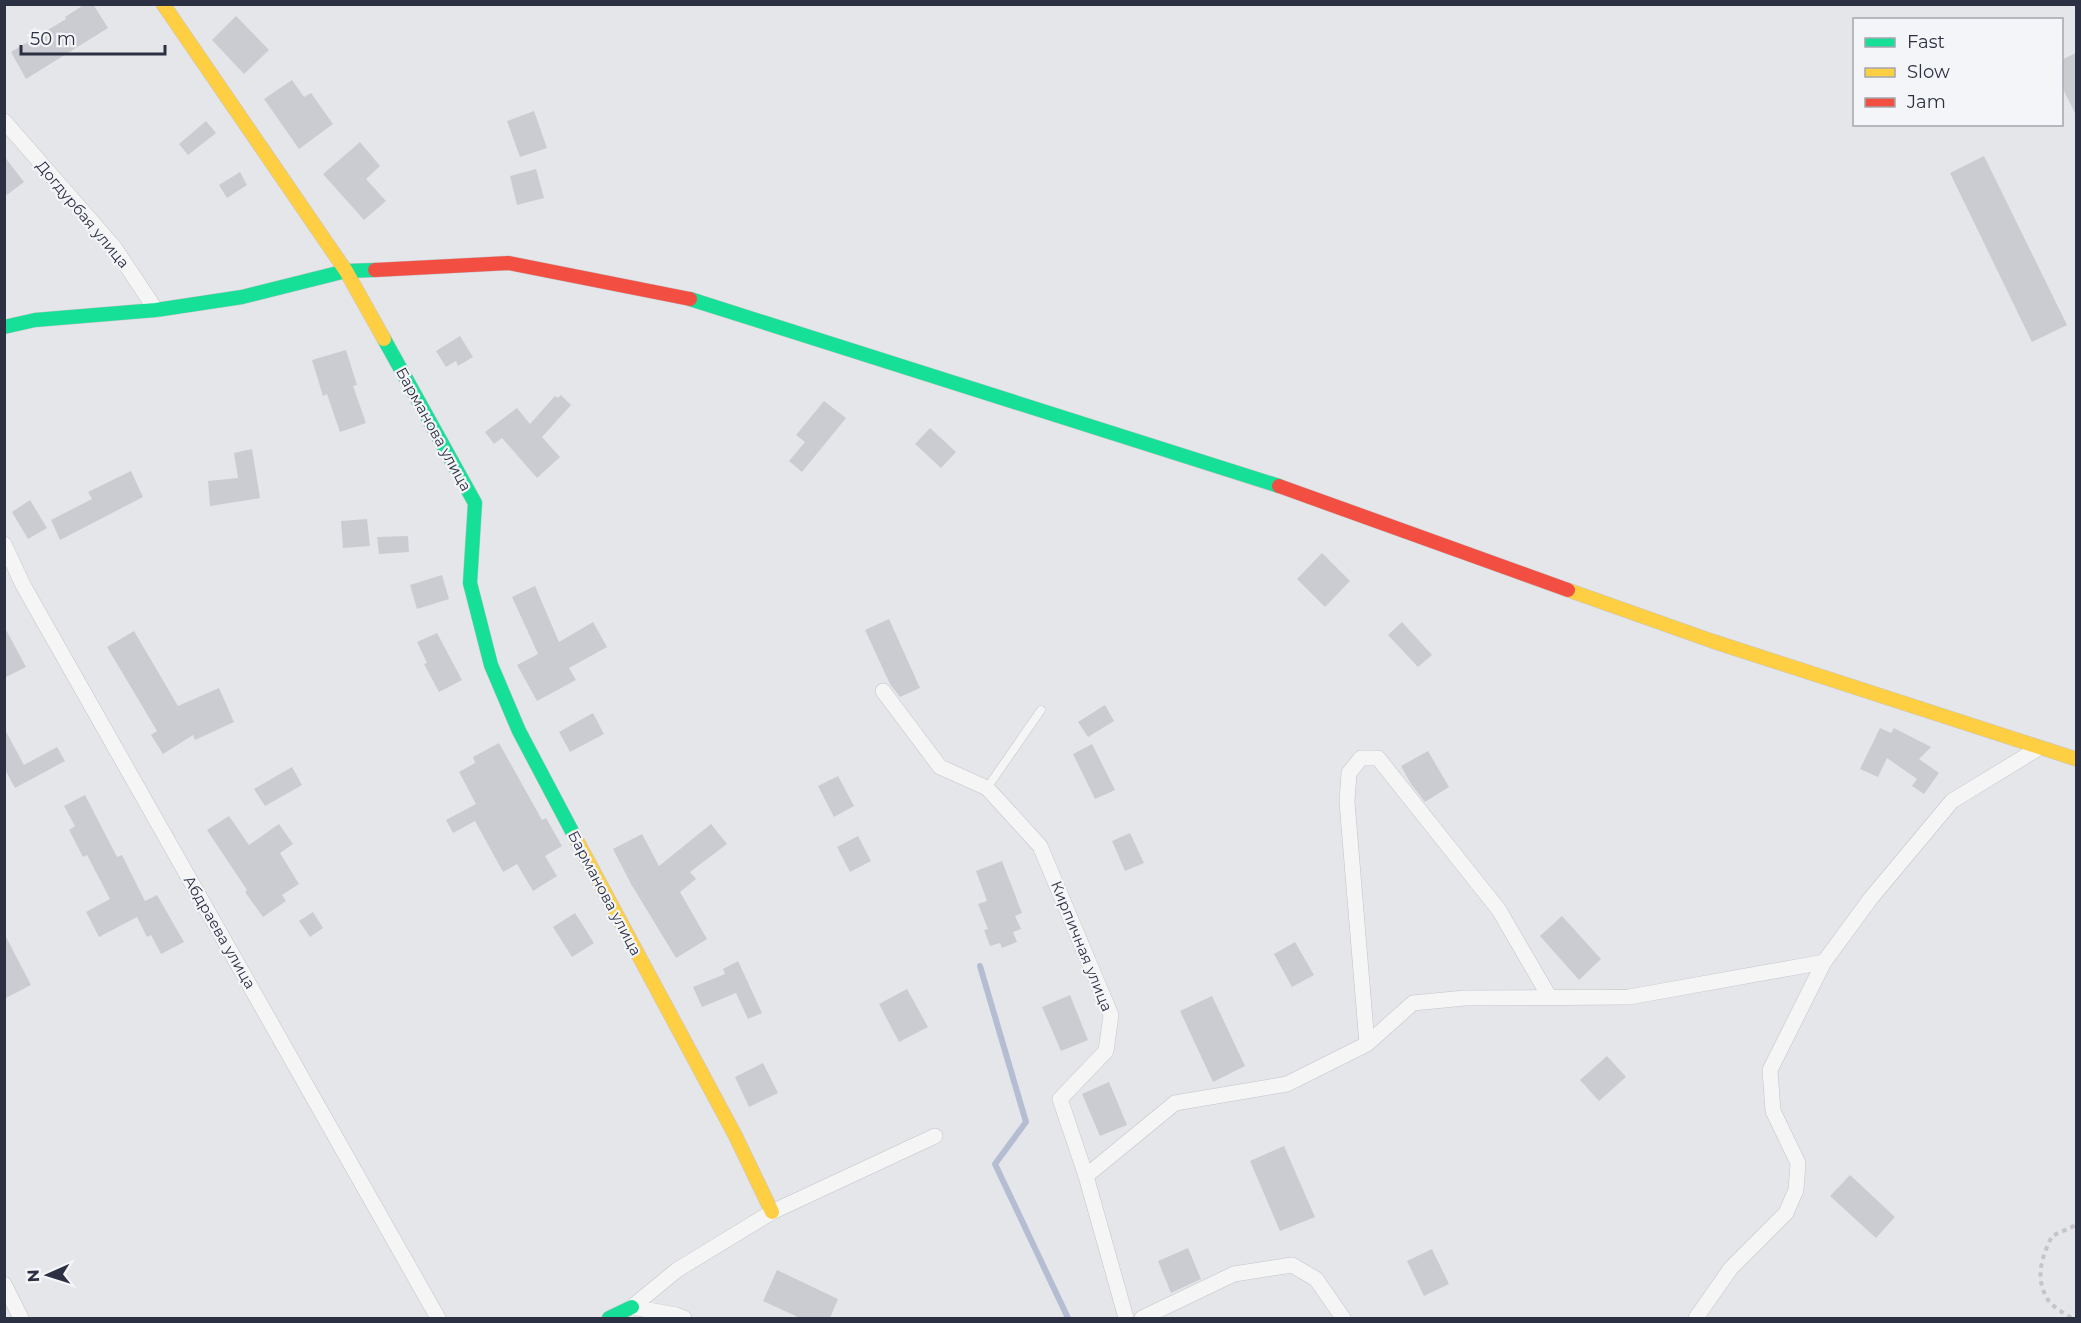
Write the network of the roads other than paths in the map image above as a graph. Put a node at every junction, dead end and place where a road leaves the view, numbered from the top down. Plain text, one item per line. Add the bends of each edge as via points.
1 (163, 4) edge
2 (4, 121) edge
3 (346, 271) junction
4 (156, 310) junction
5 (4, 327) edge
6 (4, 544) edge
7 (883, 691) dead end
8 (1041, 710) dead end
9 (2039, 748) junction
10 (2076, 759) edge
11 (987, 788) junction
12 (1824, 962) junction
13 (1550, 998) junction
14 (1368, 1044) junction
15 (935, 1136) dead end
16 (1086, 1176) junction
17 (772, 1212) junction
18 (4, 1284) edge
19 (632, 1307) junction
20 (21, 1318) edge
21 (438, 1318) edge
22 (609, 1318) edge
23 (684, 1318) edge
24 (1126, 1318) edge
25 (1142, 1318) edge
26 (1343, 1318) edge
27 (1696, 1318) edge

1 - 3 street, Барманова улица
2 - 4 street, Догдурбая улица via 114,247
3 - 4 street via 242,297
3 - 9 street via 509,263 680,296 1282,487 1712,641
3 - 17 street, Барманова улица via 475,503 470,583 491,665 519,731 735,1135
4 - 5 street via 35,320
6 - 21 street, Абдраева улица via 23,585
7 - 11 street, Кирпичная улица via 940,767
8 - 11 lane
9 - 10 street
9 - 12 street via 1952,801 1871,898
11 - 16 street, Кирпичная улица via 1040,846 1111,1015 1106,1051 1060,1099
12 - 13 street via 1629,997
12 - 27 street via 1770,1070 1773,1111 1798,1163 1796,1190 1786,1213 1731,1268
13 - 14 street via 1465,998 1413,1003
13 - 14 street via 1499,910 1378,758 1360,758 1349,774 1347,802
14 - 16 street via 1287,1084 1175,1103
15 - 17 street
16 - 24 street, Кирпичная улица
17 - 19 street via 677,1270
18 - 20 street
19 - 22 street
19 - 23 street
25 - 26 street via 1234,1274 1292,1265 1317,1279

